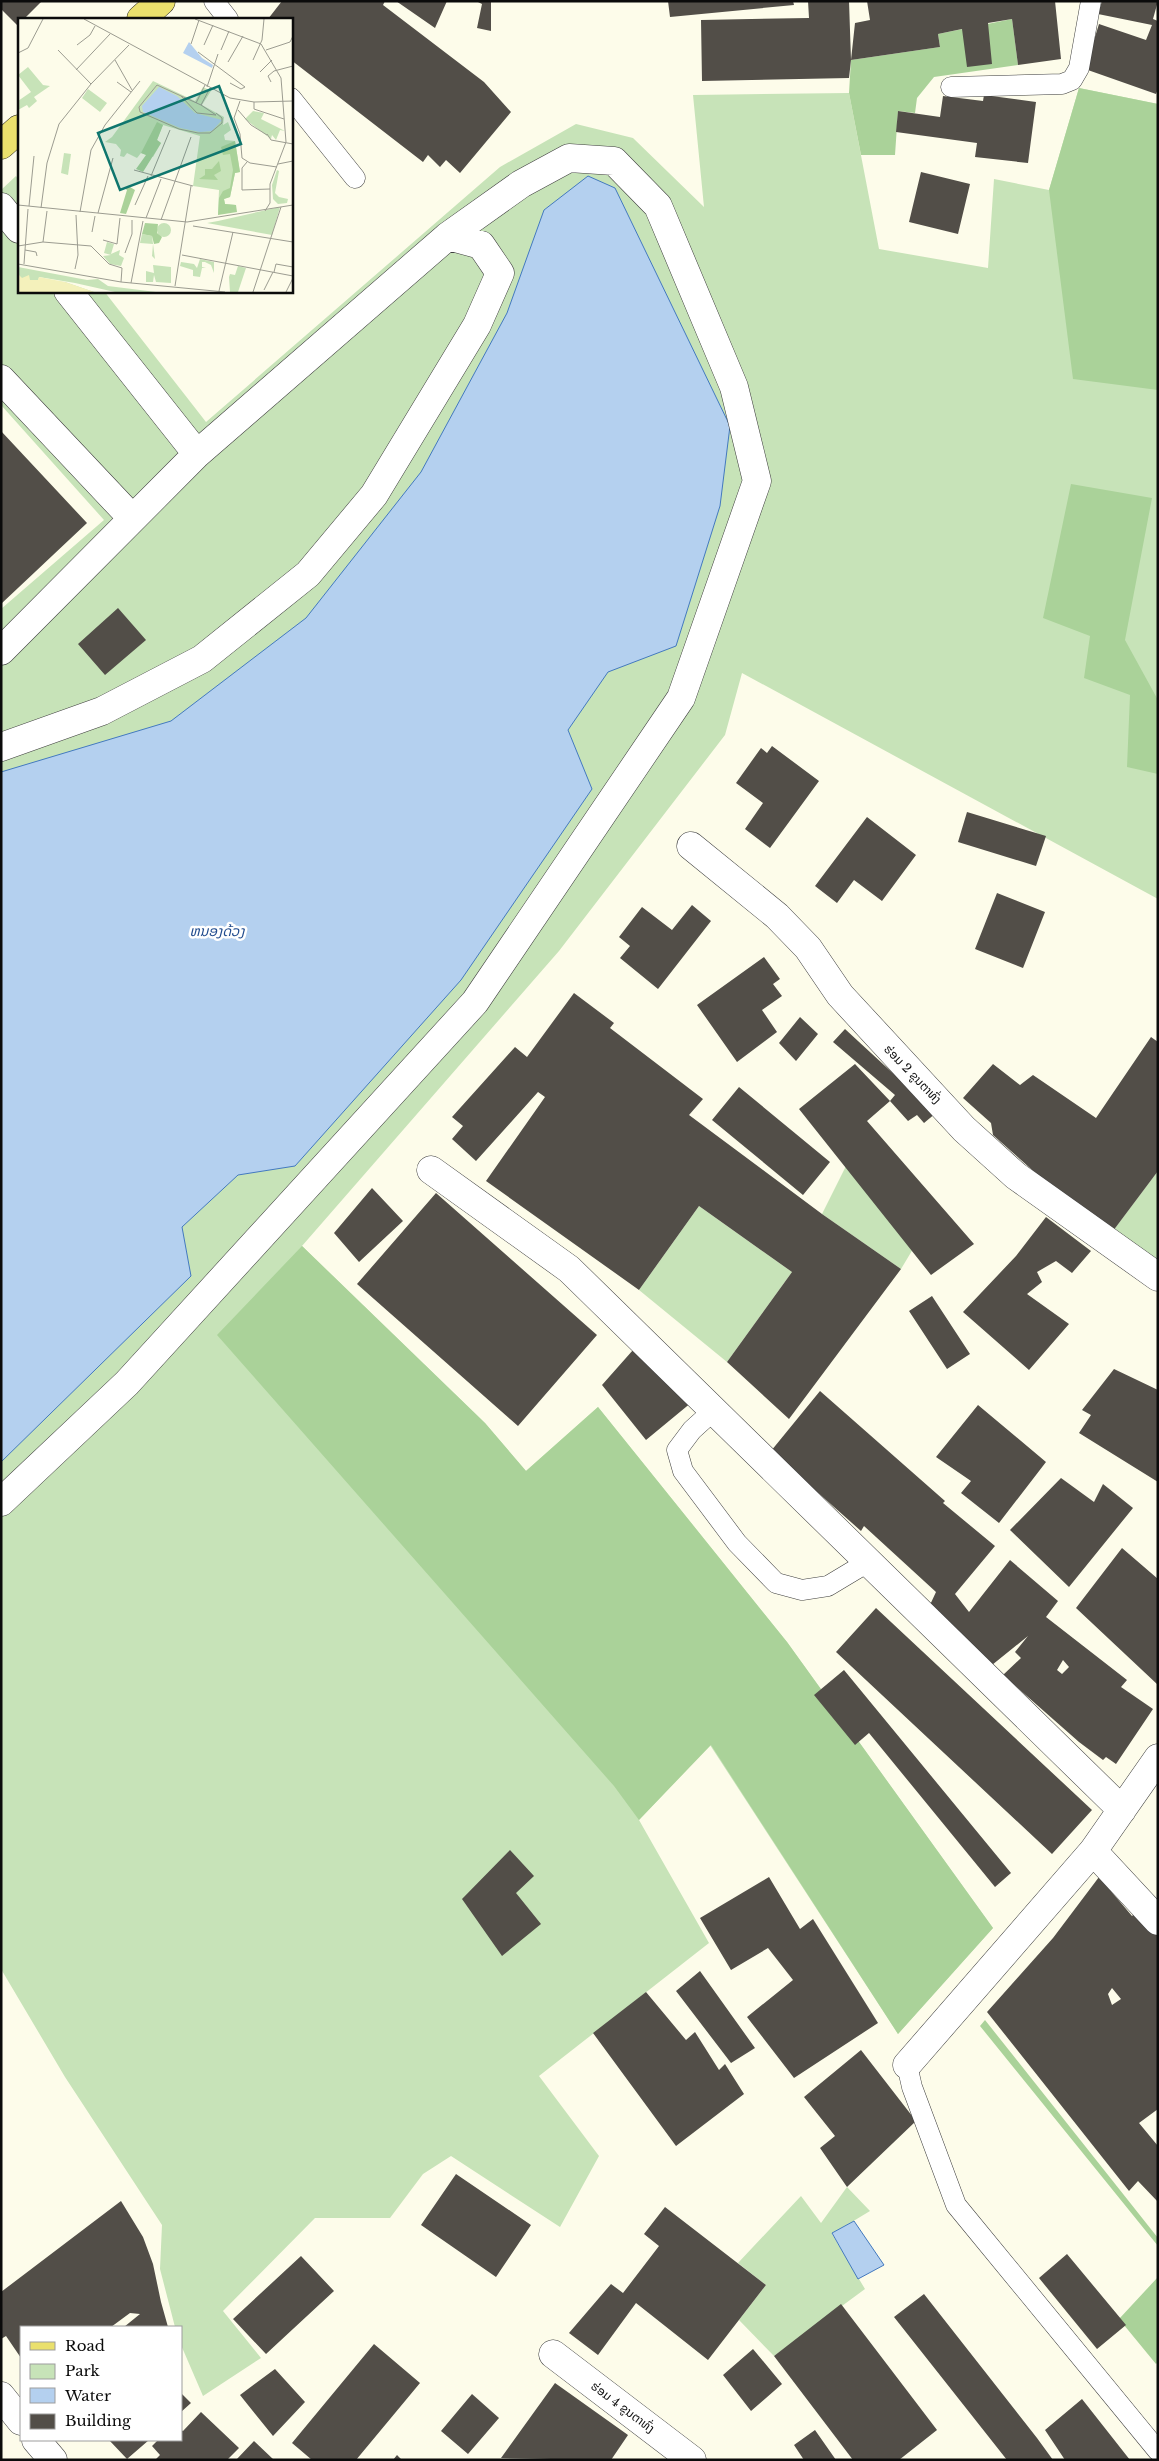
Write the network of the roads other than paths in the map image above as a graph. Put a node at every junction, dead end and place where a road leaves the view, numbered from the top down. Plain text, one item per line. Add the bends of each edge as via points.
1 (161, 1) edge
2 (214, 1) edge
3 (1091, 1) edge
4 (142, 18) edge
5 (227, 18) edge
6 (952, 87) dead end
7 (292, 99) edge
8 (18, 130) edge
9 (1, 145) edge
10 (355, 178) dead end
11 (1, 207) edge
12 (18, 228) edge
13 (448, 236) junction
14 (69, 292) edge
15 (1, 379) edge
16 (197, 454) junction
17 (132, 518) junction
18 (1, 651) edge
19 (1, 748) edge
20 (691, 846) dead end
21 (431, 1170) dead end
22 (1158, 1277) edge
23 (714, 1411) junction
24 (1, 1502) edge
25 (868, 1562) junction
26 (1158, 1758) edge
27 (1122, 1810) junction
28 (1093, 1851) junction
29 (1158, 1921) edge
30 (907, 2065) joint
31 (553, 2354) dead end
32 (1, 2396) edge
33 (20, 2421) edge
34 (37, 2441) edge
35 (1158, 2451) edge
36 (53, 2460) edge
37 (692, 2460) edge

1 - 4 main road
2 - 5 lane
3 - 6 lane via 1079,68 1072,80 1062,84
7 - 10 lane
8 - 9 main road
11 - 12 street
13 - 16 street
13 - 19 street via 481,245 500,274 477,325 374,495 308,574 202,659 102,711
13 - 24 street via 521,184 569,158 614,161 658,206 734,387 757,481 681,698 475,1002 128,1383
14 - 16 street
15 - 17 street
16 - 17 street
17 - 18 street
20 - 22 street, ຮ່ອມ 2 ຂູນຕາທົ່ງ via 777,916 808,948 840,995 964,1129 1016,1176
21 - 23 street via 569,1269
23 - 25 street
23 - 25 lane via 692,1430 677,1450 683,1471 737,1543 776,1583 802,1590 828,1586
25 - 27 street
26 - 27 street
27 - 28 street
28 - 29 street
28 - 30 street
30 - 35 lane via 912,2087 956,2205
31 - 37 street, ຮ່ອມ 4 ຂູນຕາທົ່ງ
32 - 33 street
34 - 36 street

